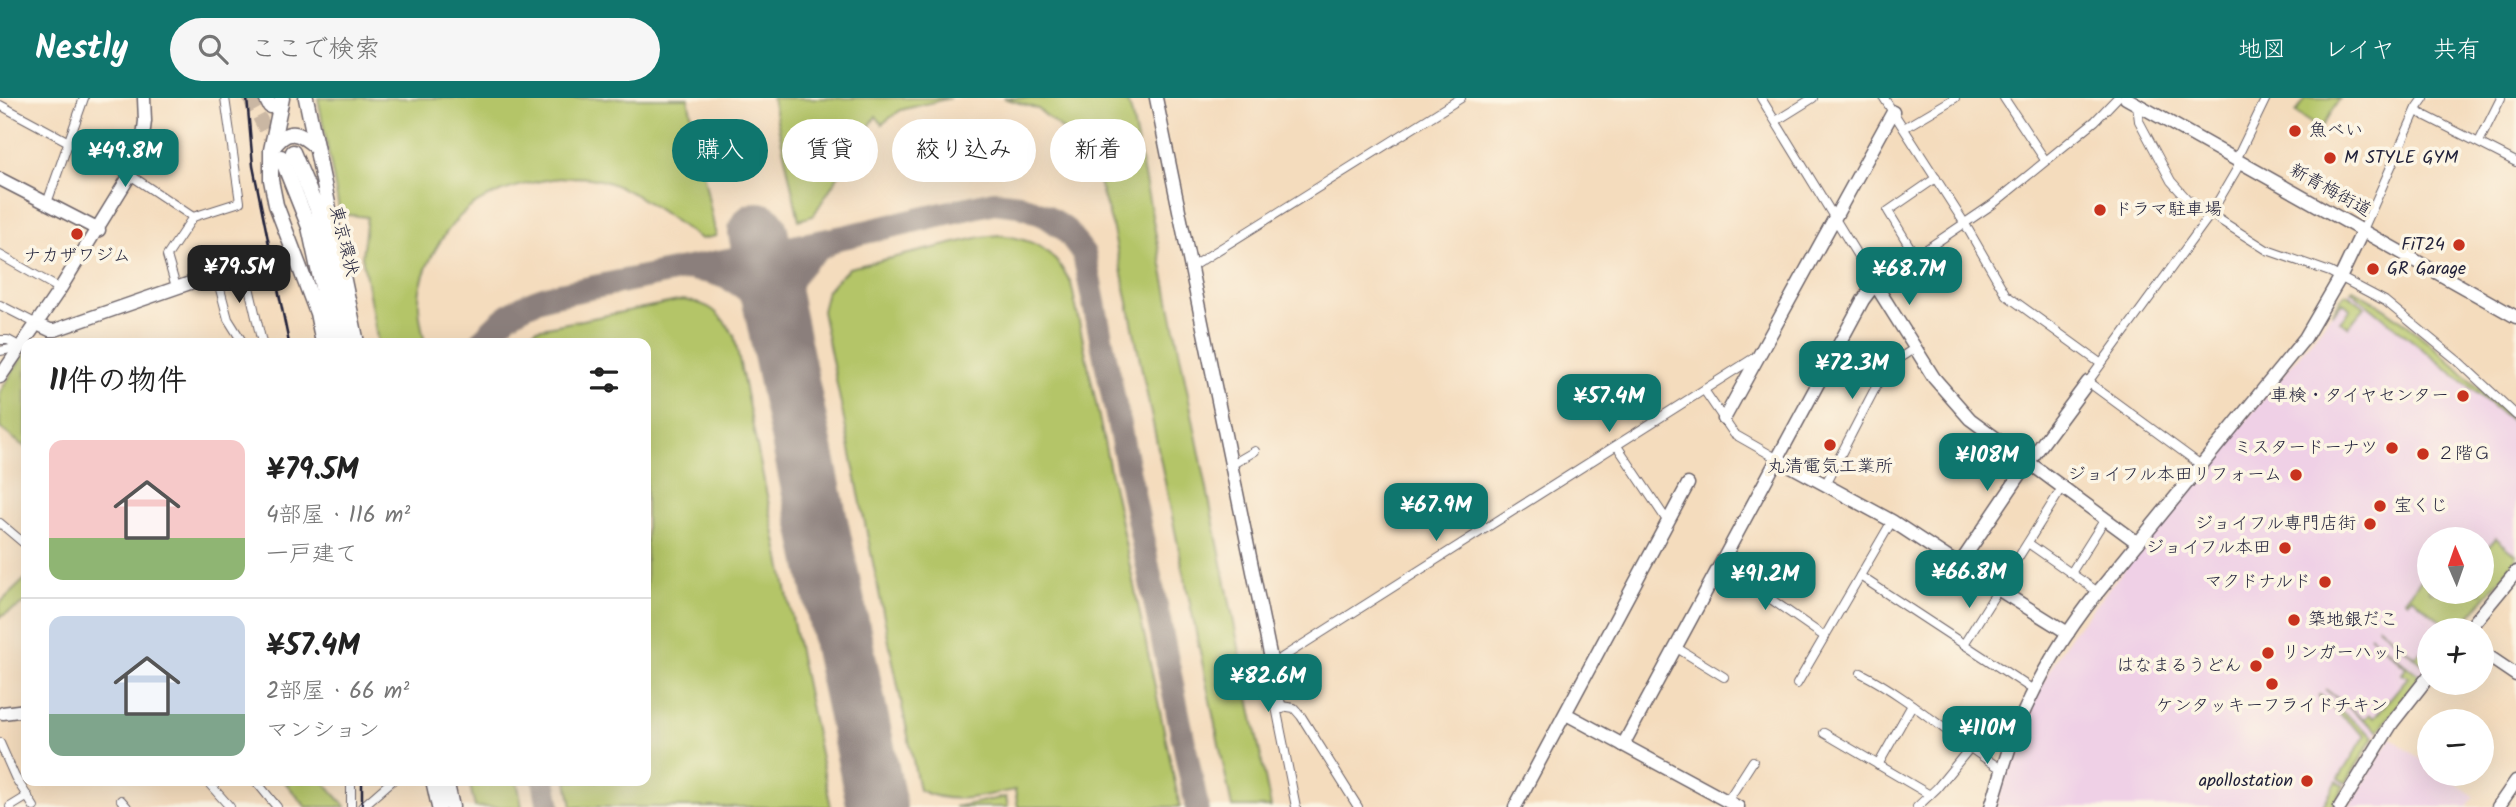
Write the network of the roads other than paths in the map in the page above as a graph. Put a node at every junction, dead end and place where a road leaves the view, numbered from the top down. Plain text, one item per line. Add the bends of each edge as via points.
1 (84, 98) edge
2 (144, 98) edge
3 (225, 98) edge
4 (306, 98) edge
5 (1156, 98) edge
6 (1461, 98) edge
7 (1761, 98) edge
8 (1813, 98) edge
9 (1884, 98) edge
10 (1955, 98) edge
11 (2004, 98) edge
12 (2118, 98) edge
13 (2266, 98) edge
14 (2424, 98) edge
15 (2501, 98) edge
16 (273, 101) edge
17 (2131, 101) edge
18 (0, 105) edge
19 (2416, 111) junction
20 (1892, 112) junction
21 (1776, 121) junction
22 (1904, 128) junction
23 (68, 141) junction
24 (2479, 142) junction
25 (316, 146) junction
26 (282, 153) junction
27 (2045, 160) junction
28 (2238, 161) junction
29 (2516, 162) edge
30 (130, 175) junction
31 (1937, 178) junction
32 (0, 179) edge
33 (47, 203) junction
34 (2210, 215) junction
35 (193, 217) junction
36 (1834, 219) junction
37 (1965, 224) junction
38 (99, 230) junction
39 (2363, 230) junction
40 (293, 249) junction
41 (0, 255) edge
42 (1916, 257) junction
43 (243, 261) junction
44 (1191, 267) junction
45 (216, 274) junction
46 (2341, 276) junction
47 (1875, 285) junction
48 (176, 287) junction
49 (60, 289) junction
50 (0, 305) edge
51 (2516, 317) edge
52 (37, 324) junction
53 (27, 338) edge
54 (240, 338) edge
55 (261, 338) edge
56 (322, 338) edge
57 (333, 338) edge
58 (345, 338) edge
59 (355, 338) edge
60 (0, 340) edge
61 (21, 346) junction
62 (1915, 348) junction
63 (0, 351) edge
64 (1760, 354) junction
65 (2100, 363) junction
66 (0, 377) edge
67 (2088, 382) junction
68 (1704, 390) junction
69 (2516, 415) edge
70 (1724, 419) junction
71 (1617, 446) junction
72 (1255, 451) dead end
73 (1778, 458) junction
74 (2028, 463) junction
75 (1231, 465) junction
76 (2201, 465) junction
77 (1688, 484) dead end
78 (1825, 485) junction
79 (2062, 488) junction
80 (2105, 519) junction
81 (1892, 521) junction
82 (1668, 522) junction
83 (0, 523) edge
84 (21, 541) edge
85 (2028, 543) junction
86 (2138, 543) junction
87 (1722, 565) junction
88 (1959, 565) junction
89 (2516, 572) edge
90 (2071, 573) junction
91 (1860, 576) junction
92 (1999, 591) junction
93 (2098, 592) junction
94 (2478, 618) edge
95 (2068, 633) junction
96 (1825, 637) junction
97 (1964, 644) junction
98 (1677, 648) junction
99 (2494, 660) edge
100 (1272, 664) junction
101 (1861, 673) dead end
102 (2516, 676) edge
103 (1724, 677) dead end
104 (1797, 684) dead end
105 (2035, 691) junction
106 (2417, 691) edge
107 (1912, 705) junction
108 (1278, 706) junction
109 (21, 711) edge
110 (1, 713) edge
111 (1566, 714) junction
112 (1824, 733) dead end
113 (0, 743) edge
114 (1623, 745) junction
115 (1969, 750) junction
116 (1753, 761) dead end
117 (1878, 765) junction
118 (2003, 770) junction
119 (2516, 781) edge
120 (21, 785) edge
121 (22, 786) edge
122 (211, 786) edge
123 (260, 786) edge
124 (351, 786) edge
125 (386, 786) edge
126 (434, 786) edge
127 (447, 786) edge
128 (1930, 795) junction
129 (28, 796) junction
130 (1733, 803) edge
131 (9, 807) edge
132 (34, 807) edge
133 (230, 807) edge
134 (277, 807) edge
135 (351, 807) edge
136 (362, 807) edge
137 (439, 807) edge
138 (452, 807) edge
139 (1296, 807) edge
140 (1358, 807) edge
141 (1515, 807) edge
142 (1917, 807) edge
143 (1991, 807) edge
144 (2340, 807) edge
145 (2498, 807) edge

1 - 23 street
2 - 30 street via 142,145
3 - 35 street via 240,202
4 - 25 highway
5 - 44 street
6 - 44 street
7 - 21 street
8 - 21 street
9 - 20 street
10 - 22 street
11 - 27 street
12 - 27 street
13 - 28 street
14 - 19 street
15 - 24 street
16 - 26 highway
17 - 28 street, 新青梅街道
17 - 34 street via 2171,181
18 - 23 street
19 - 24 street
19 - 39 street
20 - 22 street
20 - 36 street
21 - 36 street
22 - 31 street
23 - 30 street
23 - 33 street
24 - 29 street
25 - 26 highway via 290,133 279,138
25 - 59 highway
26 - 40 highway via 271,180
26 - 57 highway, 東京環状 via 309,228
26 - 58 highway, 東京環状 via 317,209
27 - 37 street
28 - 34 street
28 - 39 street, 新青梅街道
30 - 35 street
30 - 38 street
31 - 37 street
31 - 42 street via 1888,211
32 - 33 street
33 - 38 street
34 - 46 street via 2267,250
34 - 65 street
35 - 48 street via 167,256
36 - 47 street
36 - 64 street
37 - 42 street
37 - 65 street via 2006,295
38 - 49 street
39 - 46 street
39 - 51 street, 新青梅街道
40 - 43 street
40 - 56 highway
41 - 49 street
42 - 47 street
43 - 45 street
43 - 55 street
44 - 75 street
45 - 48 street
45 - 54 street via 228,319
46 - 69 street via 2385,300
46 - 76 street via 2305,338
47 - 62 street
47 - 73 street
48 - 52 street via 60,328 50,330
49 - 52 street
50 - 52 street
52 - 53 street
60 - 61 street
61 - 63 street
61 - 66 street
62 - 74 street via 1970,419
62 - 78 street via 1882,375
64 - 68 street
64 - 70 street
65 - 67 street
67 - 74 street
67 - 76 street
68 - 70 street
68 - 71 street
70 - 73 street via 1734,434
71 - 82 street
71 - 100 street
72 - 75 street
73 - 78 street
73 - 87 street
74 - 79 street
74 - 88 street
75 - 100 street
76 - 86 street
77 - 82 street
78 - 81 street
79 - 80 street
79 - 85 street
80 - 86 street
80 - 90 street
81 - 88 street
81 - 91 street
82 - 111 street
83 - 84 street
85 - 90 street
85 - 92 street
86 - 93 street
87 - 96 street
87 - 98 street
88 - 92 street
89 - 94 street
90 - 93 street
91 - 96 street
91 - 97 street
92 - 95 street
92 - 97 street
93 - 95 street
95 - 105 street
96 - 104 street
97 - 105 street
98 - 103 street
98 - 114 street
99 - 102 street
100 - 108 street via 1270,676
101 - 107 street
105 - 118 street
106 - 144 street
107 - 115 street
107 - 117 street
108 - 139 street
108 - 140 street via 1294,708 1301,716
109 - 110 street
111 - 114 street
111 - 141 street
112 - 117 street
113 - 120 street
114 - 130 street
115 - 118 street
115 - 128 street
116 - 130 street
117 - 128 street
118 - 143 street
119 - 145 street
121 - 129 street
122 - 133 street
123 - 134 street
124 - 135 street
125 - 136 street
126 - 137 highway
127 - 138 highway
128 - 142 street
129 - 131 street
129 - 132 street

